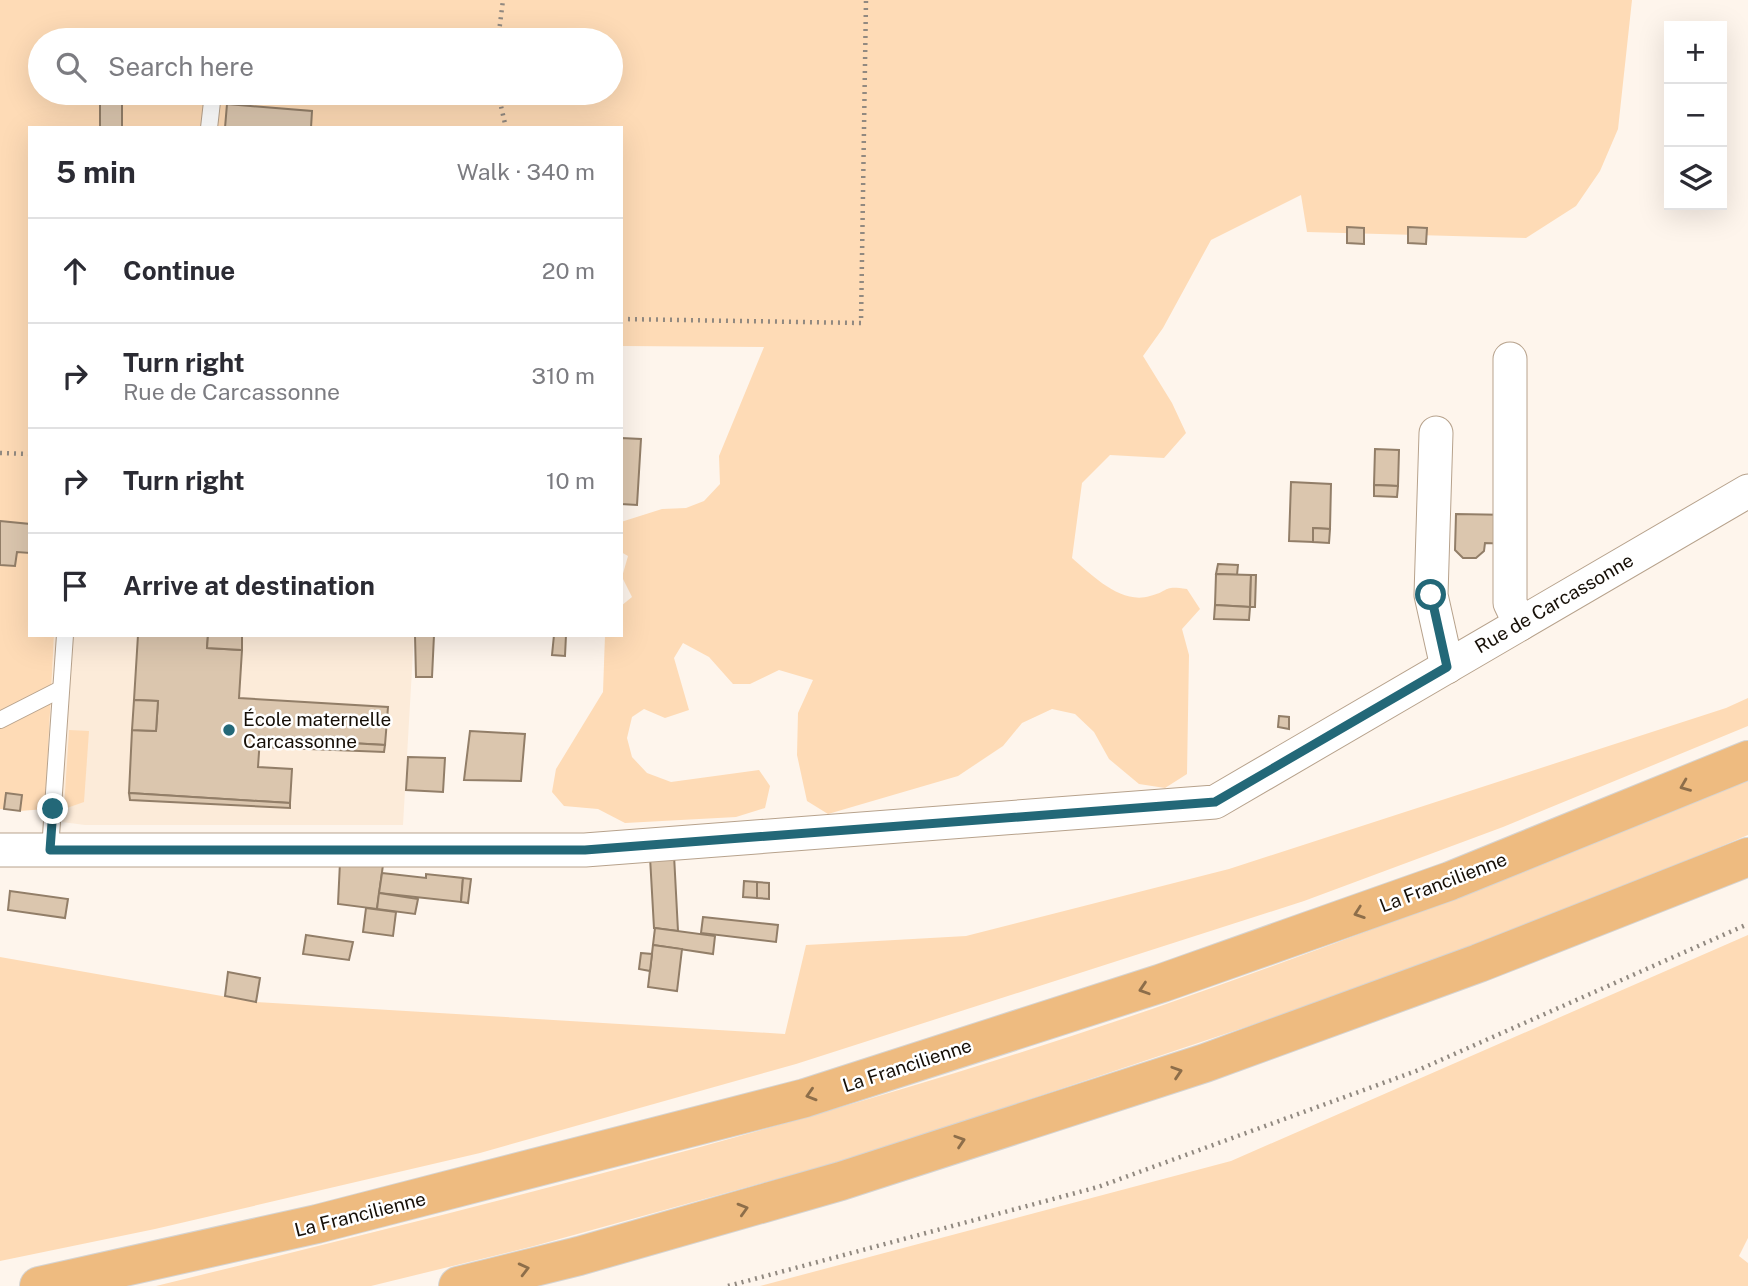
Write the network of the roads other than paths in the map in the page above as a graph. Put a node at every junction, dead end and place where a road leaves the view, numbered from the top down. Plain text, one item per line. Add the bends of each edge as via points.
1 (212, 105) edge
2 (209, 126) edge
3 (1510, 359) dead end
4 (1436, 433) dead end
5 (1748, 491) edge
6 (1520, 624) junction
7 (65, 637) edge
8 (1447, 667) junction
9 (61, 689) junction
10 (0, 720) edge
11 (1748, 760) edge
12 (0, 850) edge
13 (50, 850) junction
14 (1748, 857) edge
15 (39, 1286) edge
16 (458, 1286) edge

1 - 2 lane
3 - 6 street via 1510,603
4 - 8 street via 1431,595
5 - 6 street, Rue de Carcassonne
6 - 8 street, Rue de Carcassonne
7 - 9 lane
8 - 13 street, Rue de Carcassonne via 1215,802 585,850
9 - 10 lane
9 - 13 lane
11 -> 15 highway, La Francilienne via 1450,881 1162,983 805,1098 355,1215
12 - 13 street, Rue de Carcassonne
16 -> 14 highway via 841,1181 1205,1063 1479,963

